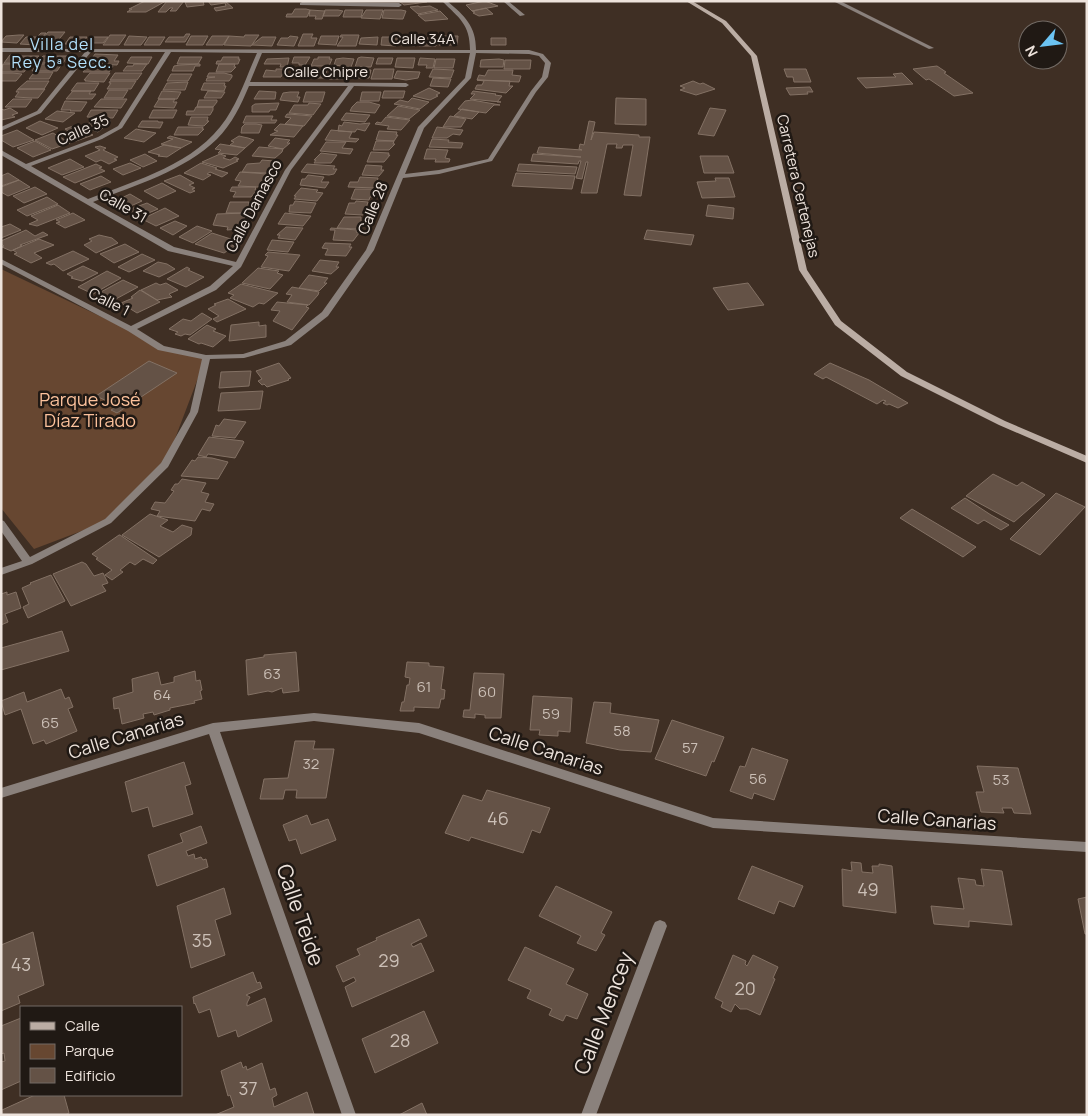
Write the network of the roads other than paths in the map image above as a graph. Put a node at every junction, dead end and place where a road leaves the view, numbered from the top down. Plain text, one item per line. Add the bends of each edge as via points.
1 (444, 1) edge
2 (505, 1) edge
3 (688, 1) edge
4 (835, 1) edge
5 (356, 3) edge
6 (302, 4) dead end
7 (399, 5) dead end
8 (522, 15) dead end
9 (931, 48) dead end
10 (1, 50) edge
11 (39, 50) dead end
12 (67, 50) dead end
13 (89, 50) junction
14 (169, 51) junction
15 (260, 51) junction
16 (473, 52) junction
17 (246, 84) junction
18 (352, 85) junction
19 (406, 85) dead end
20 (1, 129) edge
21 (1, 152) edge
22 (26, 166) junction
23 (401, 176) junction
24 (87, 202) junction
25 (1, 261) edge
26 (238, 265) junction
27 (131, 329) junction
28 (206, 357) junction
29 (1087, 460) edge
30 (1, 523) edge
31 (28, 562) junction
32 (1, 572) edge
33 (213, 728) junction
34 (1, 793) edge
35 (1087, 846) edge
36 (660, 926) dead end
37 (349, 1115) edge
38 (588, 1115) edge

1 - 16 street, Calle 28 via 460,15 473,35
2 - 8 street
3 - 29 main road, Carretera Certenejas via 724,22 754,56 803,270 838,323 904,374 1002,423
4 - 9 street
5 - 6 street
5 - 7 street
10 - 11 street
12 - 13 street, Calle 34A
13 - 14 street, Calle 34A
13 - 20 street via 40,112
14 - 15 street, Calle 34A
14 - 22 street, Calle 35 via 120,127
15 - 16 street, Calle 34A
15 - 17 street
16 - 23 street, Calle 28 via 468,78 421,127
16 - 23 street, Calle 34A via 541,55 548,63 545,77 490,160
17 - 18 street, Calle Chipre
17 - 24 street via 228,121 207,145 180,163
18 - 19 street, Calle Chipre
18 - 26 street, Calle Damasco via 288,170
21 - 22 street, Calle 31
22 - 24 street, Calle 31
23 - 28 street, Calle 28 via 370,250 326,314 288,343 244,356
24 - 26 street, Calle 31 via 171,249
25 - 27 street, Calle 1
26 - 27 street, Calle Damasco via 213,288
27 - 28 street, Calle 1 via 161,348
28 - 31 street via 194,412 164,465 108,521
30 - 31 street
31 - 32 street
33 - 34 street, Calle Canarias
33 - 35 street, Calle Canarias via 314,717 419,728 713,824
33 - 37 street, Calle Teide
36 - 38 street, Calle Mencey

